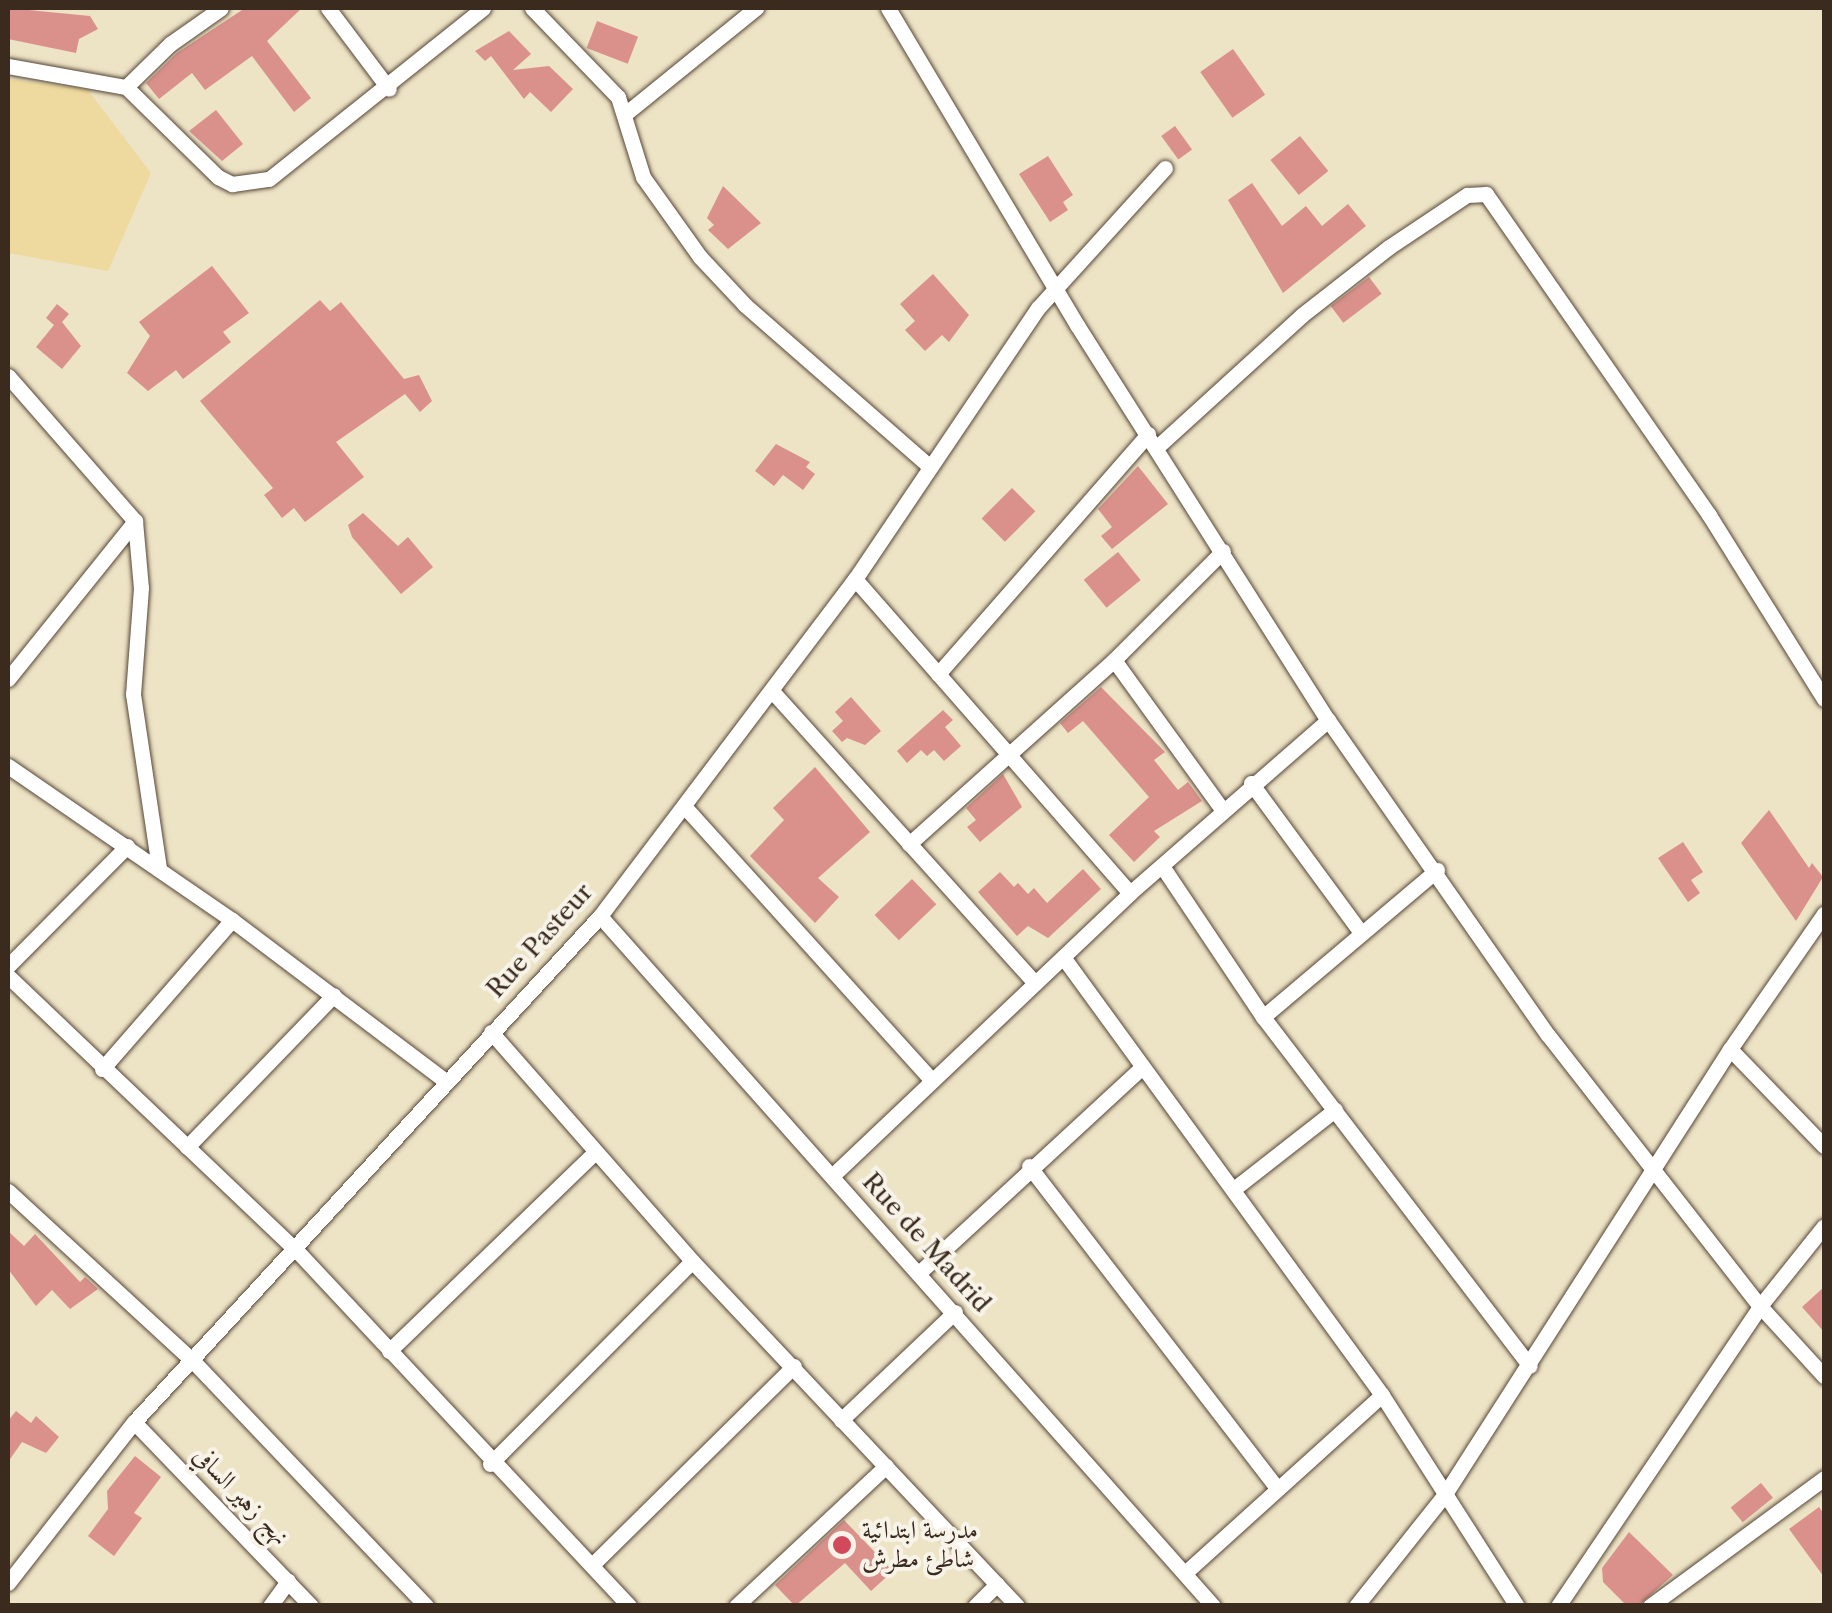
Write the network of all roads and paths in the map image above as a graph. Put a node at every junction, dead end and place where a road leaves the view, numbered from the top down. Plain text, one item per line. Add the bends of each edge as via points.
1 (222, 8) edge
2 (328, 8) edge
3 (483, 8) edge
4 (532, 8) edge
5 (756, 8) edge
6 (888, 8) edge
7 (8, 66) edge
8 (126, 87) junction
9 (389, 89) junction
10 (625, 114) junction
11 (1164, 168) dead end
12 (1054, 287) junction
13 (8, 376) edge
14 (1152, 441) junction
15 (930, 467) junction
16 (134, 521) junction
17 (1223, 551) junction
18 (855, 580) junction
19 (1114, 660) junction
20 (938, 674) junction
21 (8, 679) edge
22 (772, 691) junction
23 (1824, 698) edge
24 (1328, 720) junction
25 (1010, 755) junction
26 (8, 766) edge
27 (1251, 783) junction
28 (684, 806) junction
29 (1222, 809) junction
30 (909, 844) junction
31 (127, 846) junction
32 (1162, 866) junction
33 (159, 868) junction
34 (1438, 870) junction
35 (1130, 893) junction
36 (600, 916) junction
37 (232, 920) junction
38 (1822, 923) edge
39 (1360, 934) junction
40 (1063, 957) junction
41 (8, 966) edge
42 (8, 976) edge
43 (1035, 983) junction
44 (334, 995) junction
45 (1264, 1017) junction
46 (491, 1032) junction
47 (1730, 1049) junction
48 (102, 1069) junction
49 (1140, 1069) junction
50 (932, 1078) junction
51 (448, 1082) junction
52 (1335, 1110) junction
53 (187, 1146) junction
54 (1824, 1146) edge
55 (595, 1152) junction
56 (1029, 1166) junction
57 (1654, 1174) junction
58 (832, 1176) junction
59 (1235, 1188) junction
60 (8, 1191) edge
61 (1824, 1226) edge
62 (298, 1252) junction
63 (692, 1261) junction
64 (921, 1271) junction
65 (1760, 1306) junction
66 (955, 1312) junction
67 (389, 1351) junction
68 (191, 1359) junction
69 (794, 1366) junction
70 (1530, 1366) junction
71 (1824, 1376) edge
72 (1382, 1396) junction
73 (842, 1420) junction
74 (134, 1422) junction
75 (490, 1464) junction
76 (886, 1466) junction
77 (1824, 1478) edge
78 (1276, 1486) junction
79 (1445, 1494) junction
80 (592, 1564) junction
81 (1186, 1572) junction
82 (288, 1581) junction
83 (8, 1582) edge
84 (998, 1584) junction
85 (270, 1606) edge
86 (311, 1606) edge
87 (426, 1606) edge
88 (629, 1606) edge
89 (736, 1606) edge
90 (975, 1606) edge
91 (1018, 1606) edge
92 (1213, 1606) edge
93 (1356, 1606) edge
94 (1517, 1606) edge
95 (1558, 1606) edge
96 (1650, 1606) edge

1 - 8 street via 170,44
2 - 9 street
3 - 9 street
4 - 10 street via 608,86
5 - 10 street
6 - 12 street
7 - 8 street
8 - 9 street via 232,184 288,170
10 - 15 street via 643,177 700,257 745,305
11 - 12 street, Rue Pasteur
12 - 14 street
12 - 15 street, Rue Pasteur
13 - 16 street
14 - 17 street
14 - 20 street
14 - 23 street via 1389,247 1467,195 1486,194 1709,514
15 - 18 street, Rue Pasteur
16 - 21 street
16 - 33 street via 141,588 133,694
17 - 19 street
17 - 24 street
18 - 20 street
18 - 22 street, Rue Pasteur
19 - 25 street
19 - 29 street
20 - 25 street
22 - 28 street, Rue Pasteur
22 - 30 street
24 - 27 street
24 - 34 street
25 - 30 street
25 - 35 street
26 - 31 street
27 - 29 street
27 - 39 street
28 - 36 street, Rue Pasteur
28 - 50 street
29 - 32 street
30 - 43 street
31 - 33 street
31 - 41 street
32 - 35 street
32 - 45 street
33 - 37 street
34 - 39 street
34 - 57 street via 1548,1035
35 - 40 street
36 - 46 street, Rue Pasteur
36 - 58 street, Rue de Madrid
37 - 44 street
37 - 48 street
38 - 47 street
39 - 45 street
40 - 43 street
40 - 49 street
42 - 48 street
43 - 50 street
44 - 51 street
44 - 53 street
45 - 52 street
46 - 51 street, Rue Pasteur
46 - 55 street
47 - 54 street
47 - 57 street
48 - 53 street
49 - 56 street
49 - 59 street
50 - 58 street
51 - 62 street, Rue Pasteur
52 - 59 street
52 - 70 street
53 - 62 street
55 - 63 street
55 - 67 street
56 - 64 street
56 - 78 street
57 - 65 street
57 - 70 street
58 - 64 street, Rue de Madrid
59 - 72 street
60 - 68 street
61 - 65 street
62 - 67 street
62 - 68 street, Rue Pasteur
63 - 69 street
63 - 75 street
64 - 66 street, Rue de Madrid
65 - 71 street
65 - 95 street
66 - 73 street
66 - 81 street, Rue de Madrid
67 - 75 street
68 - 74 street, Rue Pasteur
68 - 87 street
69 - 73 street
69 - 80 street
70 - 79 street
72 - 78 street
72 - 79 street
73 - 76 street
74 - 82 street, نهج زهير السافي
74 - 83 street, Rue Pasteur
75 - 80 street
76 - 84 street
76 - 89 street
77 - 96 street
78 - 81 street
79 - 93 street
79 - 94 street
80 - 88 street
81 - 92 street, Rue de Madrid
82 - 85 street
82 - 86 street, نهج زهير السافي
84 - 90 street
84 - 91 street

